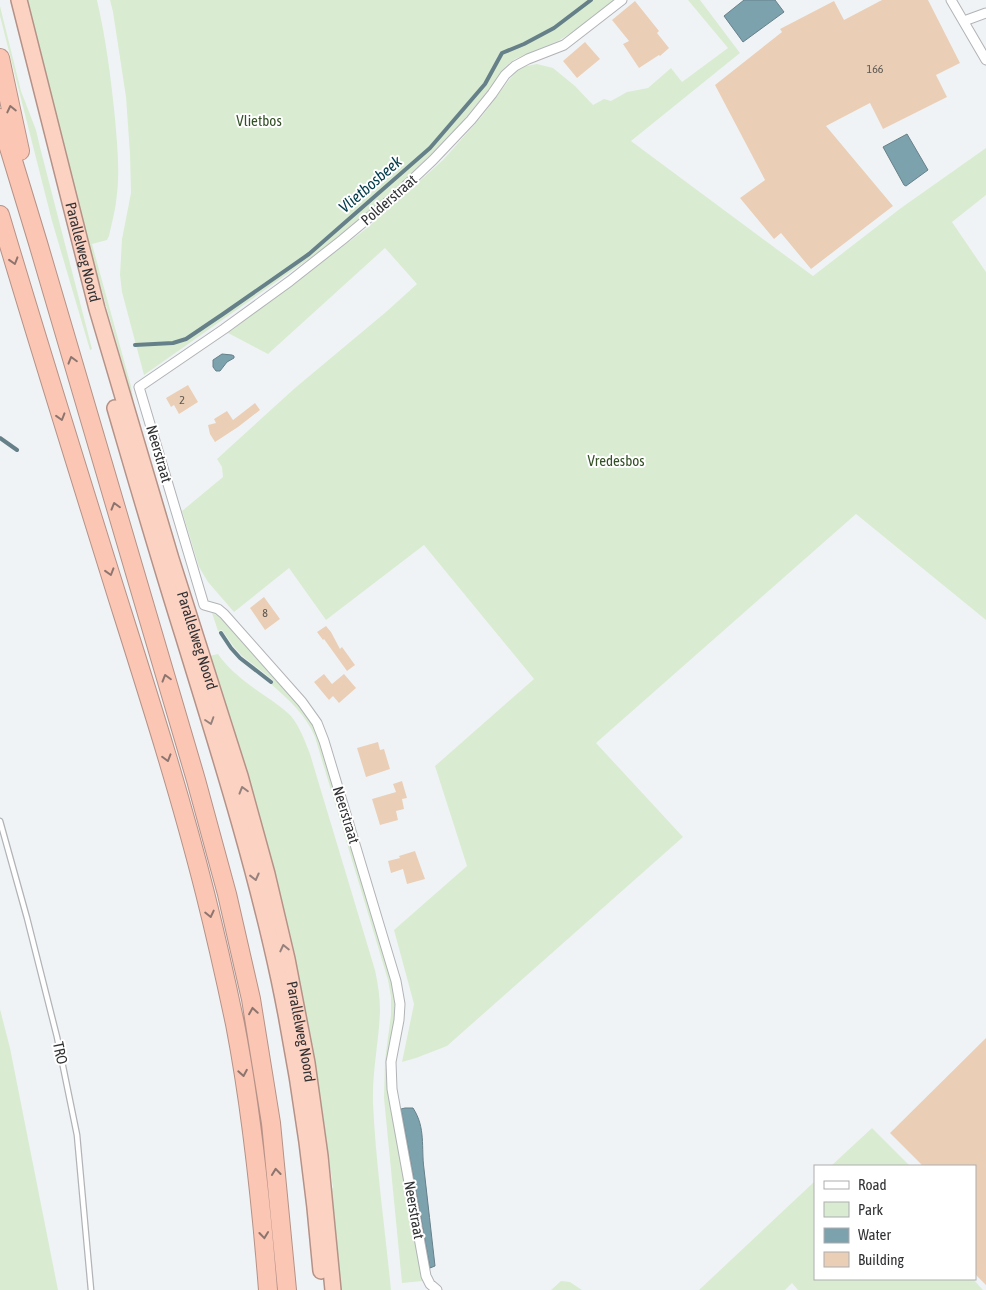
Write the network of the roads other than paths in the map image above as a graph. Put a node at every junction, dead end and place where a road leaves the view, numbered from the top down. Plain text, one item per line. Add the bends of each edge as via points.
1 (8, 0) edge
2 (19, 0) edge
3 (622, 0) edge
4 (951, 0) edge
5 (986, 13) edge
6 (964, 21) junction
7 (0, 58) edge
8 (986, 60) edge
9 (0, 118) edge
10 (0, 215) edge
11 (38, 243) junction
12 (139, 387) joint
13 (0, 821) edge
14 (91, 1290) edge
15 (268, 1290) edge
16 (287, 1290) edge
17 (323, 1290) edge
18 (333, 1290) edge
19 (437, 1290) edge

1 -> 17 highway, Parallelweg Noord via 89,316 255,877 295,1062 310,1160
18 -> 2 highway, Parallelweg Noord via 307,1063 267,874 97,309
3 - 12 street, Polderstraat via 564,45 515,66 471,120 396,195 290,281
4 - 6 street
5 - 6 street
6 - 8 street
11 -> 7 highway
9 - 11 highway
10 -> 15 highway via 153,711 206,896 246,1086
16 -> 11 highway via 272,1123 251,999 227,894
12 - 19 street, Neerstraat via 204,605 224,614 302,702 317,723 324,741 396,981 400,1004 391,1062 392,1089 426,1276
13 - 14 lane, TRO via 55,1028 76,1126

